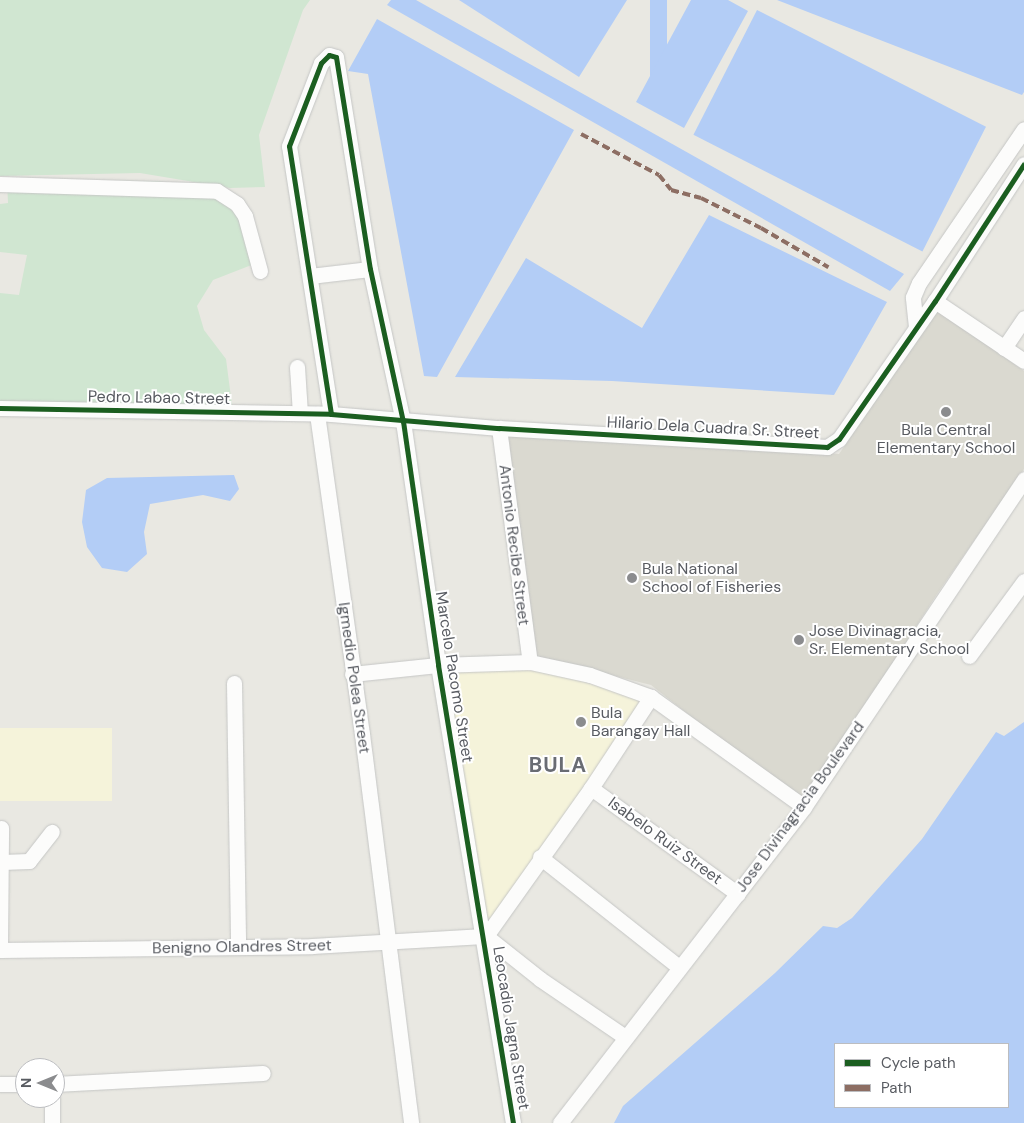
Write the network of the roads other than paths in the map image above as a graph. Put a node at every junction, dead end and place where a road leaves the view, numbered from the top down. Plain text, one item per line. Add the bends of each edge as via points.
1 (1024, 129) edge
2 (1024, 164) edge
3 (0, 184) edge
4 (370, 269) junction
5 (260, 271) dead end
6 (310, 276) junction
7 (935, 301) junction
8 (1024, 318) edge
9 (916, 327) junction
10 (1004, 348) junction
11 (1024, 361) edge
12 (297, 367) dead end
13 (0, 408) edge
14 (300, 413) junction
15 (324, 414) junction
16 (403, 421) junction
17 (499, 428) junction
18 (1024, 478) edge
19 (1024, 581) edge
20 (969, 656) dead end
21 (530, 662) junction
22 (438, 665) junction
23 (352, 674) junction
24 (234, 683) dead end
25 (652, 697) junction
26 (591, 788) junction
27 (804, 807) junction
28 (1, 828) edge
29 (52, 832) dead end
30 (540, 857) junction
31 (2, 862) junction
32 (738, 894) junction
33 (485, 936) junction
34 (389, 943) junction
35 (238, 947) junction
36 (0, 950) edge
37 (679, 967) junction
38 (625, 1037) junction
39 (263, 1073) dead end
40 (65, 1083) edge
41 (0, 1084) edge
42 (15, 1084) edge
43 (52, 1108) edge
44 (52, 1123) edge
45 (411, 1123) edge
46 (513, 1123) edge
47 (560, 1123) edge

1 - 9 street via 919,283 913,297
2 - 7 street, Hilario Dela Cuadra Sr. Street
3 - 5 street via 217,191 237,204 245,216
4 - 6 street
4 - 6 street, Igmedio Polea Street via 336,57 329,56 321,63 289,146
4 - 16 street, Marcelo Pacomo Street
6 - 15 street, Igmedio Polea Street
7 - 9 street, Hilario Dela Cuadra Sr. Street
7 - 10 street
8 - 10 street
9 - 17 street, Hilario Dela Cuadra Sr. Street via 839,439 827,447
10 - 11 street
12 - 14 street
13 - 14 street, Pedro Labao Street
14 - 15 street, Pedro Labao Street
15 - 16 street, Hilario Dela Cuadra Sr. Street
15 - 23 street, Igmedio Polea Street
16 - 17 street, Hilario Dela Cuadra Sr. Street
16 - 22 street, Marcelo Pacomo Street
17 - 21 street, Antonio Recibe Street
18 - 27 street, Jose Divinagracia Boulevard
19 - 20 street
21 - 22 street
21 - 25 street via 590,675
22 - 23 street
22 - 33 street, Marcelo Pacomo Street
23 - 34 street, Igmedio Polea Street
24 - 35 street
25 - 26 street
25 - 27 street
26 - 30 street
26 - 32 street, Isabelo Ruiz Street
27 - 32 street, Jose Divinagracia Boulevard
28 - 31 street
29 - 31 street via 29,861
30 - 33 street
30 - 37 street
31 - 36 street
32 - 37 street, Jose Divinagracia Boulevard
33 - 34 street, Benigno Olandres Street
33 - 38 street via 540,979
33 - 46 street, Leocadio Jagna Street
34 - 35 street, Benigno Olandres Street
34 - 45 street, Igmedio Polea Street
35 - 36 street, Benigno Olandres Street
37 - 38 street, Jose Divinagracia Boulevard
38 - 47 street, Jose Divinagracia Boulevard
39 - 40 street
41 - 42 street
43 - 44 street

